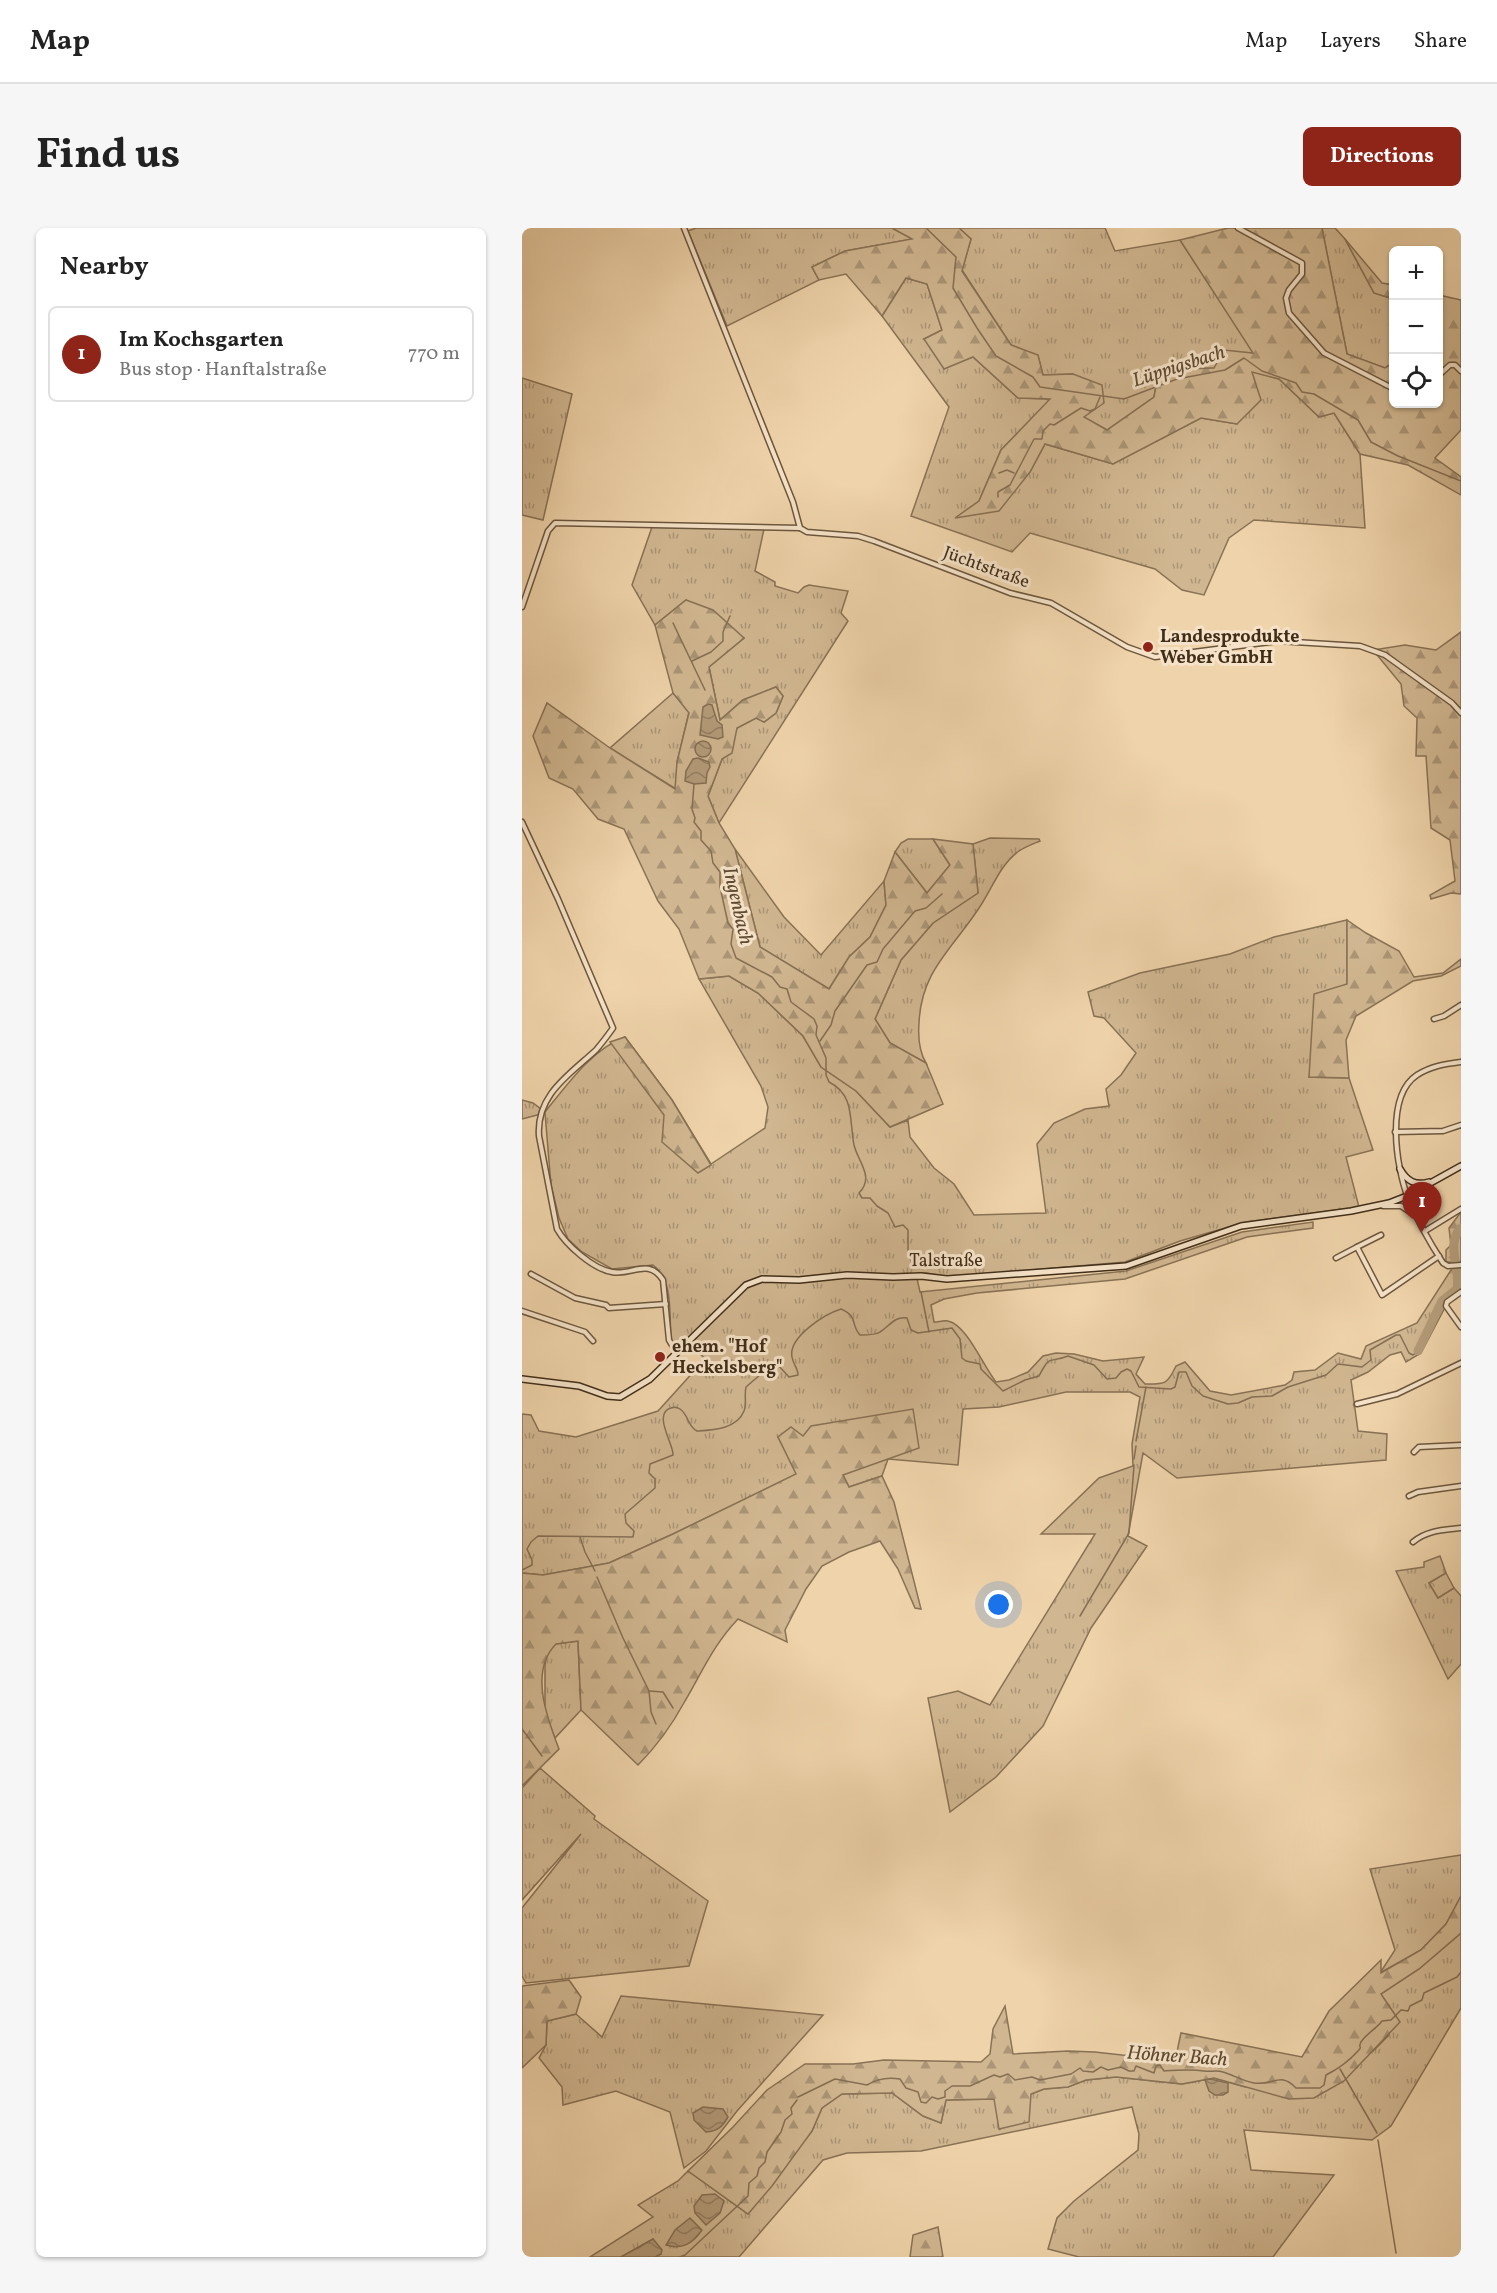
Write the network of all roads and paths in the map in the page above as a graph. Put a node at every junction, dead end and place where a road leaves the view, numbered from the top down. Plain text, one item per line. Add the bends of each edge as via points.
1 (684, 228) edge
2 (1238, 228) edge
3 (1443, 371) edge
4 (1461, 371) edge
5 (1389, 386) edge
6 (800, 528) junction
7 (522, 607) edge
8 (1461, 713) edge
9 (522, 822) edge
10 (1461, 1005) edge
11 (1434, 1019) dead end
12 (1461, 1062) edge
13 (1461, 1125) edge
14 (1395, 1132) junction
15 (1461, 1166) edge
16 (1400, 1169) junction
17 (1436, 1180) junction
18 (1407, 1196) junction
19 (1371, 1207) junction
20 (1461, 1209) edge
21 (1418, 1218) junction
22 (1425, 1231) junction
23 (1382, 1235) dead end
24 (1357, 1247) junction
25 (1439, 1256) junction
26 (1336, 1258) dead end
27 (1460, 1265) edge
28 (531, 1274) dead end
29 (1461, 1292) edge
30 (666, 1304) junction
31 (522, 1311) edge
32 (1461, 1327) edge
33 (593, 1341) dead end
34 (676, 1352) junction
35 (1461, 1363) edge
36 (522, 1379) edge
37 (1357, 1404) dead end
38 (1461, 1445) edge
39 (1414, 1452) dead end
40 (1461, 1486) edge
41 (1410, 1496) dead end
42 (1461, 1528) edge
43 (1413, 1542) dead end

1 - 6 street
2 - 5 street via 1302,263 1302,274 1289,290 1286,304 1312,340 1332,358
3 - 4 street via 1450,365
6 - 7 street, Jüchtstraße via 555,523 548,531
6 - 8 street, Jüchtstraße via 807,532 858,536 1010,593 1051,603 1126,647 1155,657 1278,641 1360,646 1385,655
9 - 30 street via 613,1028 544,1102 539,1136 557,1229 564,1241 612,1272 655,1270 663,1280
10 - 11 street
12 - 14 street via 1437,1065 1415,1076 1398,1105
13 - 14 street via 1443,1131
14 - 16 street
15 - 17 main road, Talstraße
16 - 17 main road via 1413,1183
16 - 18 street
17 - 18 main road, Talstraße
18 - 19 main road, Talstraße
18 - 21 street
19 - 21 street via 1401,1206
19 - 34 main road, Talstraße via 1241,1226 1126,1266 947,1280 847,1275 762,1279 747,1285
20 - 22 street
21 - 22 street
22 - 25 street
23 - 24 street
24 - 25 street via 1382,1294
24 - 26 street
25 - 27 street via 1443,1263
28 - 30 street via 575,1298 609,1308
29 - 32 street via 1447,1302 1446,1309
30 - 34 street via 669,1340
31 - 33 street via 585,1332
34 - 36 main road, Talstraße via 650,1379 620,1396
35 - 37 street via 1397,1394
38 - 39 street via 1419,1447
40 - 41 street
42 - 43 street via 1437,1531

